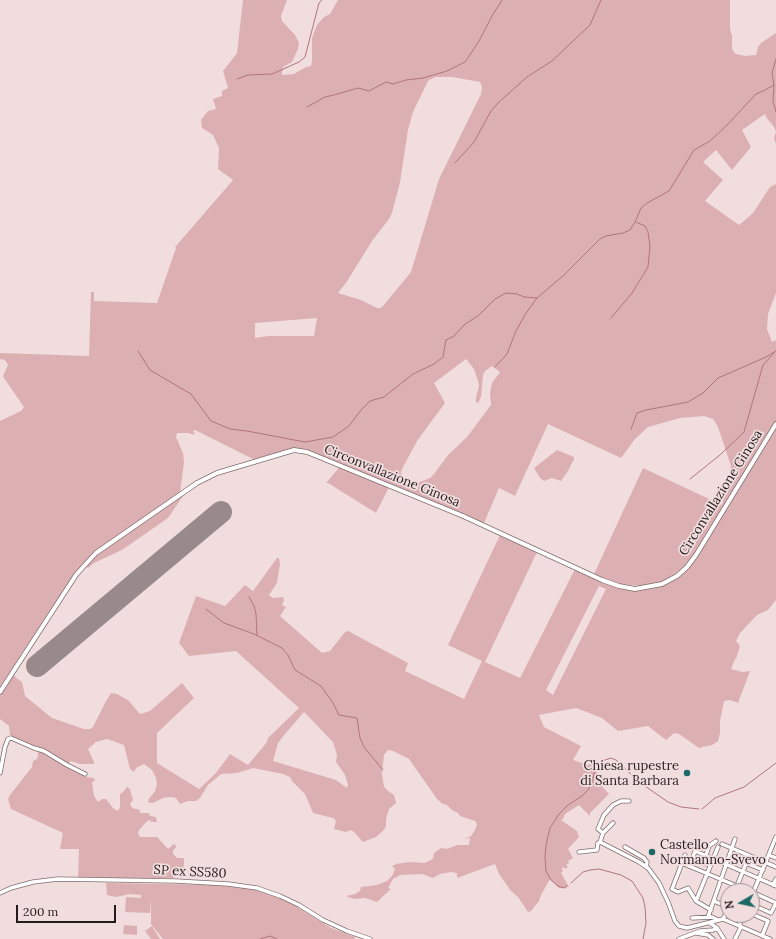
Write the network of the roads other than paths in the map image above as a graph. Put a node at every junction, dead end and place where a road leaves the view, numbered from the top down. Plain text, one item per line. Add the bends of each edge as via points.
1 (776, 424) edge
2 (0, 692) edge
3 (0, 773) edge
4 (85, 774) dead end
5 (629, 801) dead end
6 (613, 824) dead end
7 (602, 833) junction
8 (776, 837) edge
9 (735, 839) dead end
10 (716, 841) dead end
11 (600, 842) junction
12 (722, 844) dead end
13 (625, 847) dead end
14 (718, 847) dead end
15 (732, 848) junction
16 (774, 848) edge
17 (579, 852) dead end
18 (685, 855) dead end
19 (706, 855) junction
20 (749, 856) junction
21 (771, 856) dead end
22 (713, 858) junction
23 (776, 858) edge
24 (672, 859) dead end
25 (736, 859) dead end
26 (701, 862) dead end
27 (682, 863) junction
28 (746, 863) junction
29 (766, 863) junction
30 (727, 864) junction
31 (711, 865) junction
32 (646, 866) junction
33 (690, 866) junction
34 (776, 867) edge
35 (763, 870) junction
36 (743, 871) junction
37 (707, 874) junction
38 (759, 878) junction
39 (776, 879) edge
40 (721, 880) junction
41 (729, 883) edge
42 (738, 883) edge
43 (757, 883) edge
44 (775, 886) edge
45 (0, 893) edge
46 (760, 896) edge
47 (696, 901) junction
48 (775, 901) edge
49 (714, 902) junction
50 (720, 905) edge
51 (760, 908) edge
52 (711, 910) junction
53 (692, 918) dead end
54 (708, 918) junction
55 (760, 918) edge
56 (720, 920) joint
57 (710, 923) junction
58 (730, 923) edge
59 (741, 923) edge
60 (740, 926) junction
61 (717, 928) junction
62 (695, 933) junction
63 (762, 936) junction
64 (737, 938) edge
65 (370, 939) edge
66 (679, 939) edge
67 (713, 939) edge
68 (724, 939) edge
69 (770, 939) edge

1 - 2 main road, Circonvallazione Ginosa via 687,567 662,584 635,589 602,580 463,516 307,452 294,450 217,473 197,483 96,553 76,575
3 - 4 street via 5,746 11,738 44,751
5 - 7 street via 612,805 598,829
6 - 7 street
7 - 11 street
8 - 16 street
9 - 15 street
10 - 19 street
11 - 17 street via 597,850
11 - 32 street
12 - 15 street
13 - 32 street via 644,858
14 - 22 street
15 - 20 street
15 - 30 street
16 - 29 street
18 - 27 street
19 - 22 street
19 - 33 street via 695,851
20 - 28 street
20 - 29 street
21 - 23 street
22 - 30 street
22 - 31 street
24 - 27 street
25 - 28 street
26 - 31 street
27 - 33 street
27 - 47 street via 672,889 678,892 688,888
28 - 35 street
28 - 36 street
29 - 34 street
29 - 35 street
30 - 36 street
30 - 40 street
31 - 37 street
32 - 57 street via 658,883 679,926 687,928
33 - 37 street
35 - 38 street
36 - 38 street
36 - 42 street
37 - 40 street
37 - 47 street
38 - 43 street
38 - 44 street
39 - 44 street
40 - 41 street
40 - 49 street
45 - 65 street, SP ex SS580 via 33,882 58,879 228,884 257,888 280,896 325,922
46 - 48 street
47 - 52 street
48 - 51 street via 771,913
49 - 50 street
49 - 52 street
52 - 54 street
53 - 54 street
54 - 56 street
55 - 63 street via 768,921
56 - 57 street
57 - 61 street
58 - 60 street
59 - 60 street
60 - 63 street
60 - 64 street
61 - 62 street
61 - 68 street
62 - 66 street
62 - 67 street via 708,935
63 - 69 street

